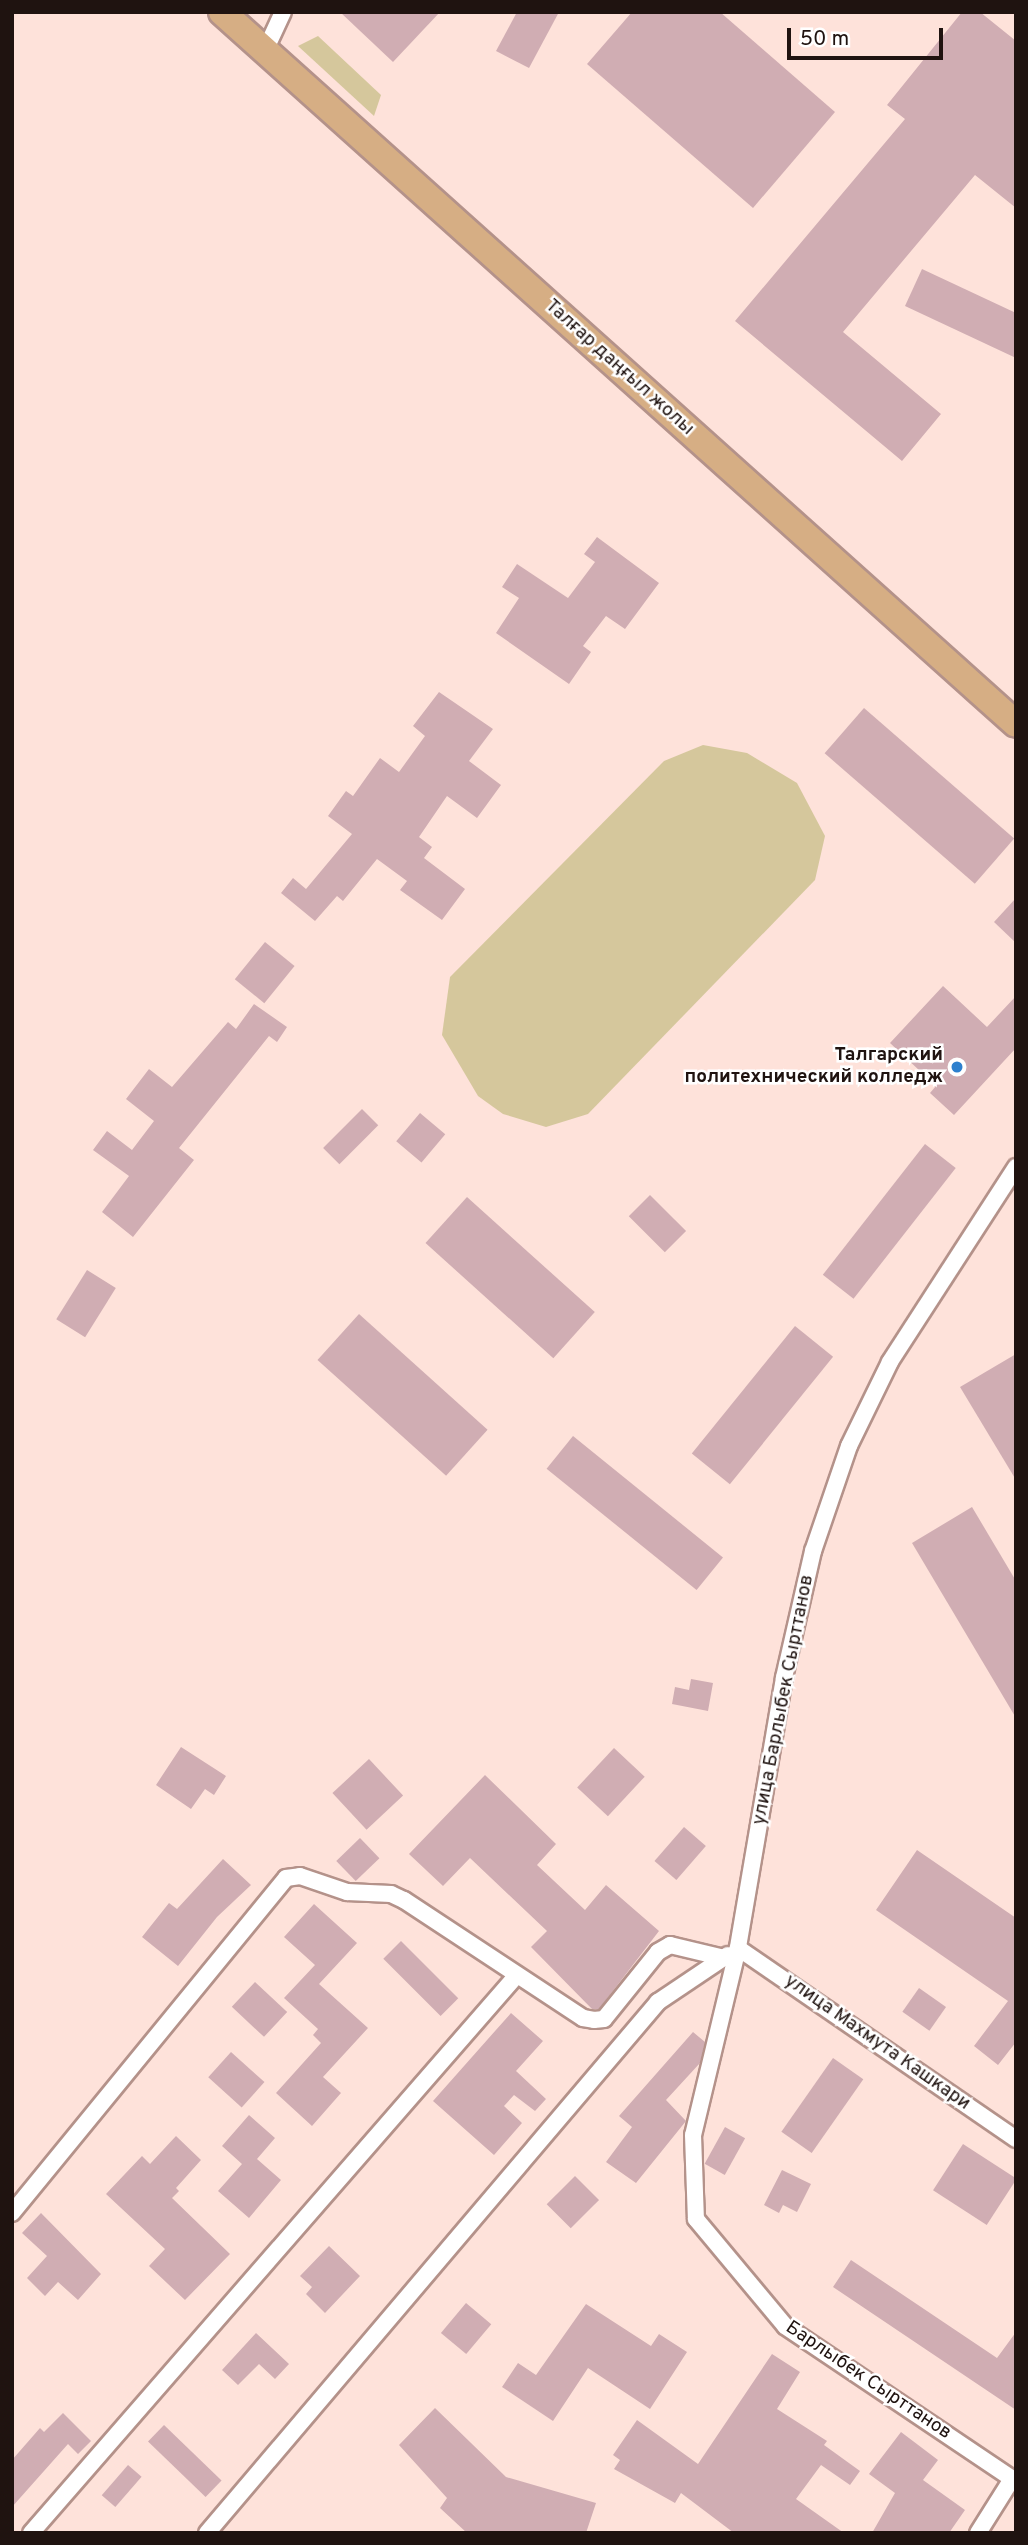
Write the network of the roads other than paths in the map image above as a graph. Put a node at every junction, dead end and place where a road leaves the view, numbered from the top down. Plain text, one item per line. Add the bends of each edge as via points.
1 (222, 12) edge
2 (284, 12) edge
3 (265, 51) junction
4 (1016, 724) edge
5 (1016, 1167) edge
6 (738, 1948) junction
7 (724, 1958) junction
8 (517, 1975) junction
9 (1016, 2139) edge
10 (12, 2213) edge
11 (1014, 2480) edge
12 (31, 2533) edge
13 (207, 2533) edge
14 (978, 2533) edge

1 - 3 main road, Талғар даңғыл жолы
2 - 3 street
3 - 4 main road, Талғар даңғыл жолы
5 - 6 street, улица Барлыбек Сырттанов via 909,1330 849,1446 813,1551 784,1678
6 - 7 street
6 - 9 street, улица Махмута Кашкари
6 - 11 street, Барлыбек Сырттанов via 693,2135 696,2219 785,2326
7 - 8 street via 670,1945 658,1952 604,2019 594,2020
7 - 13 street via 658,2002
8 - 10 street via 391,1894 347,1892 300,1876 286,1878
8 - 12 street
11 - 14 street

